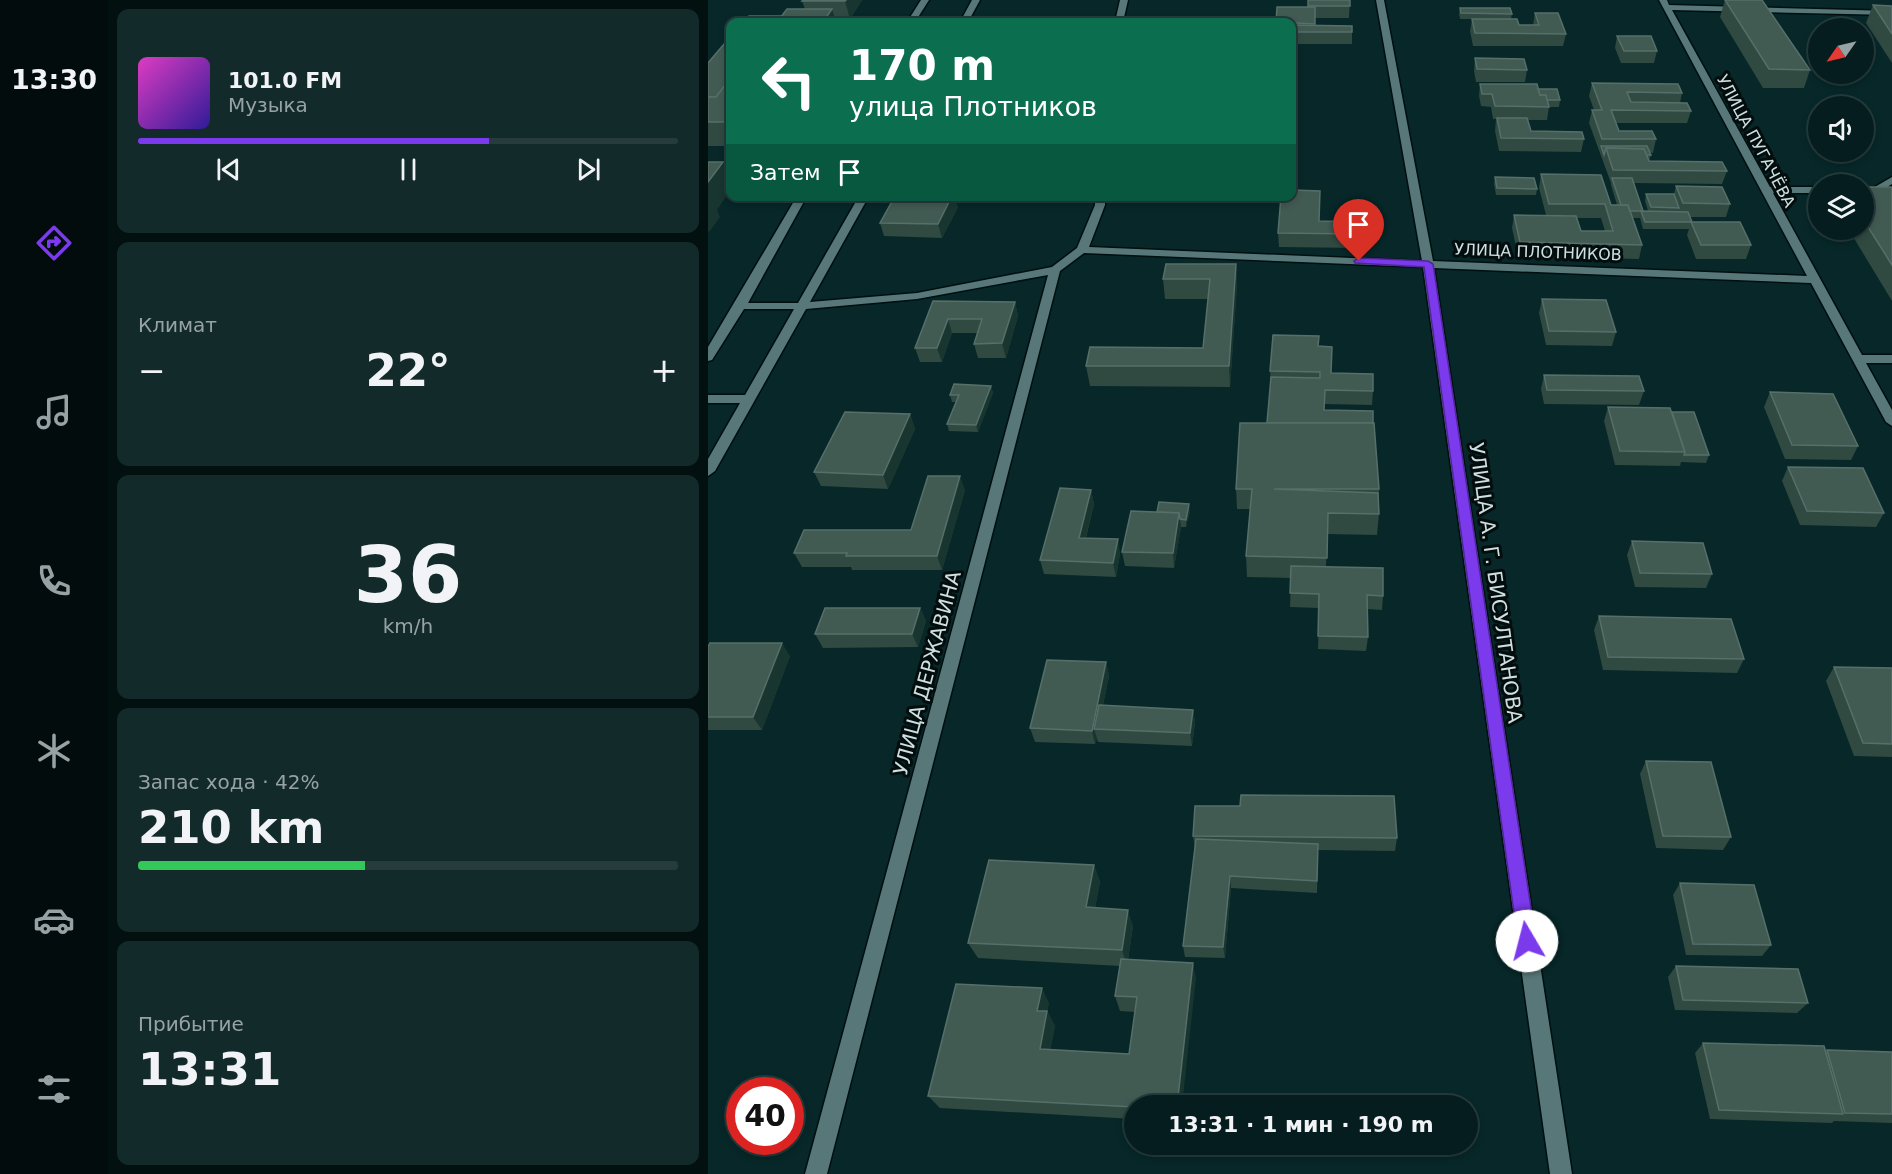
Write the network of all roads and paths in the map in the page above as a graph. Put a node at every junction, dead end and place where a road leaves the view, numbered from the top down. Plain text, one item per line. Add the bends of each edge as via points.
1 (925, 0) edge
2 (976, 0) edge
3 (1124, 0) edge
4 (1380, 0) edge
5 (1794, 0) edge
6 (1665, 3) edge
7 (1801, 10) junction
8 (1892, 13) edge
9 (914, 18) edge
10 (965, 18) edge
11 (1120, 18) edge
12 (1892, 180) edge
13 (1874, 188) edge
14 (1765, 190) junction
15 (1808, 190) edge
16 (1874, 191) edge
17 (1892, 191) edge
18 (799, 201) edge
19 (861, 201) edge
20 (1100, 201) edge
21 (1082, 250) junction
22 (1428, 264) junction
23 (1055, 270) junction
24 (1814, 280) junction
25 (740, 306) junction
26 (802, 306) junction
27 (708, 357) edge
28 (1857, 358) junction
29 (1892, 359) edge
30 (708, 399) edge
31 (749, 399) junction
32 (1892, 422) edge
33 (708, 471) edge
34 (816, 1174) edge
35 (1561, 1174) edge

1 - 9 street
2 - 10 street
3 - 11 street
4 - 22 street, УЛИЦА А. Г. БИСУЛТАНОВА
5 - 7 street
6 - 7 street
6 - 14 street, УЛИЦА ПУГАЧЁВА
7 - 8 street
12 - 13 street
14 - 15 street
14 - 24 street, УЛИЦА ПУГАЧЁВА
16 - 17 street
18 - 25 street
19 - 26 street
20 - 21 street
21 - 22 street, УЛИЦА ПЛОТНИКОВ
21 - 23 street
22 - 24 street, УЛИЦА ПЛОТНИКОВ
22 - 35 street, УЛИЦА А. Г. БИСУЛТАНОВА
23 - 26 street via 917,296
23 - 34 street, УЛИЦА ДЕРЖАВИНА
24 - 28 street, УЛИЦА ПУГАЧЁВА
25 - 26 street
25 - 27 street
26 - 31 street
28 - 29 street
28 - 32 street, УЛИЦА ПУГАЧЁВА
30 - 31 street
31 - 33 street

